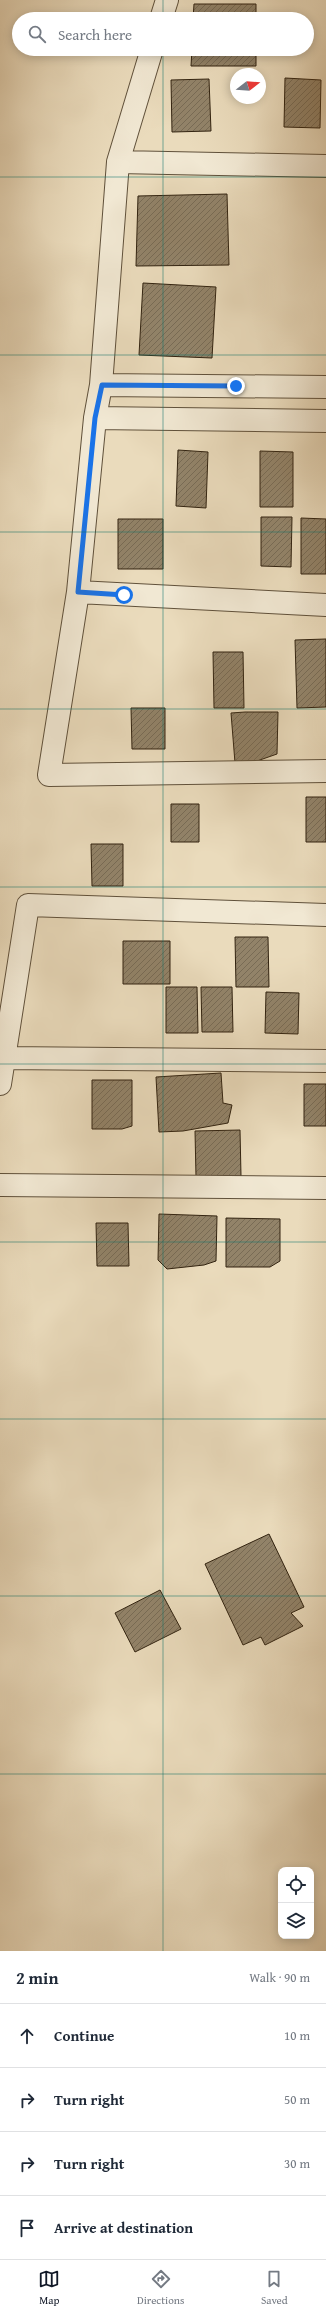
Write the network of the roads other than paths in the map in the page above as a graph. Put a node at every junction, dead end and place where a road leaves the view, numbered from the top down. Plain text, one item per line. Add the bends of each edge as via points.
1 (167, 0) edge
2 (163, 12) edge
3 (150, 56) edge
4 (118, 162) junction
5 (326, 166) edge
6 (102, 385) junction
7 (326, 387) edge
8 (95, 418) junction
9 (326, 421) edge
10 (78, 592) junction
11 (326, 605) edge
12 (326, 771) edge
13 (326, 915) edge
14 (4, 1058) junction
15 (326, 1061) edge
16 (0, 1084) edge
17 (0, 1185) edge
18 (326, 1188) edge

1 - 2 street
3 - 4 street
4 - 5 street
4 - 6 street
6 - 7 street
6 - 8 street
8 - 9 street
8 - 10 street
10 - 11 street
10 - 12 street via 49,775
13 - 14 street via 28,905
14 - 15 street
14 - 16 street
17 - 18 street

